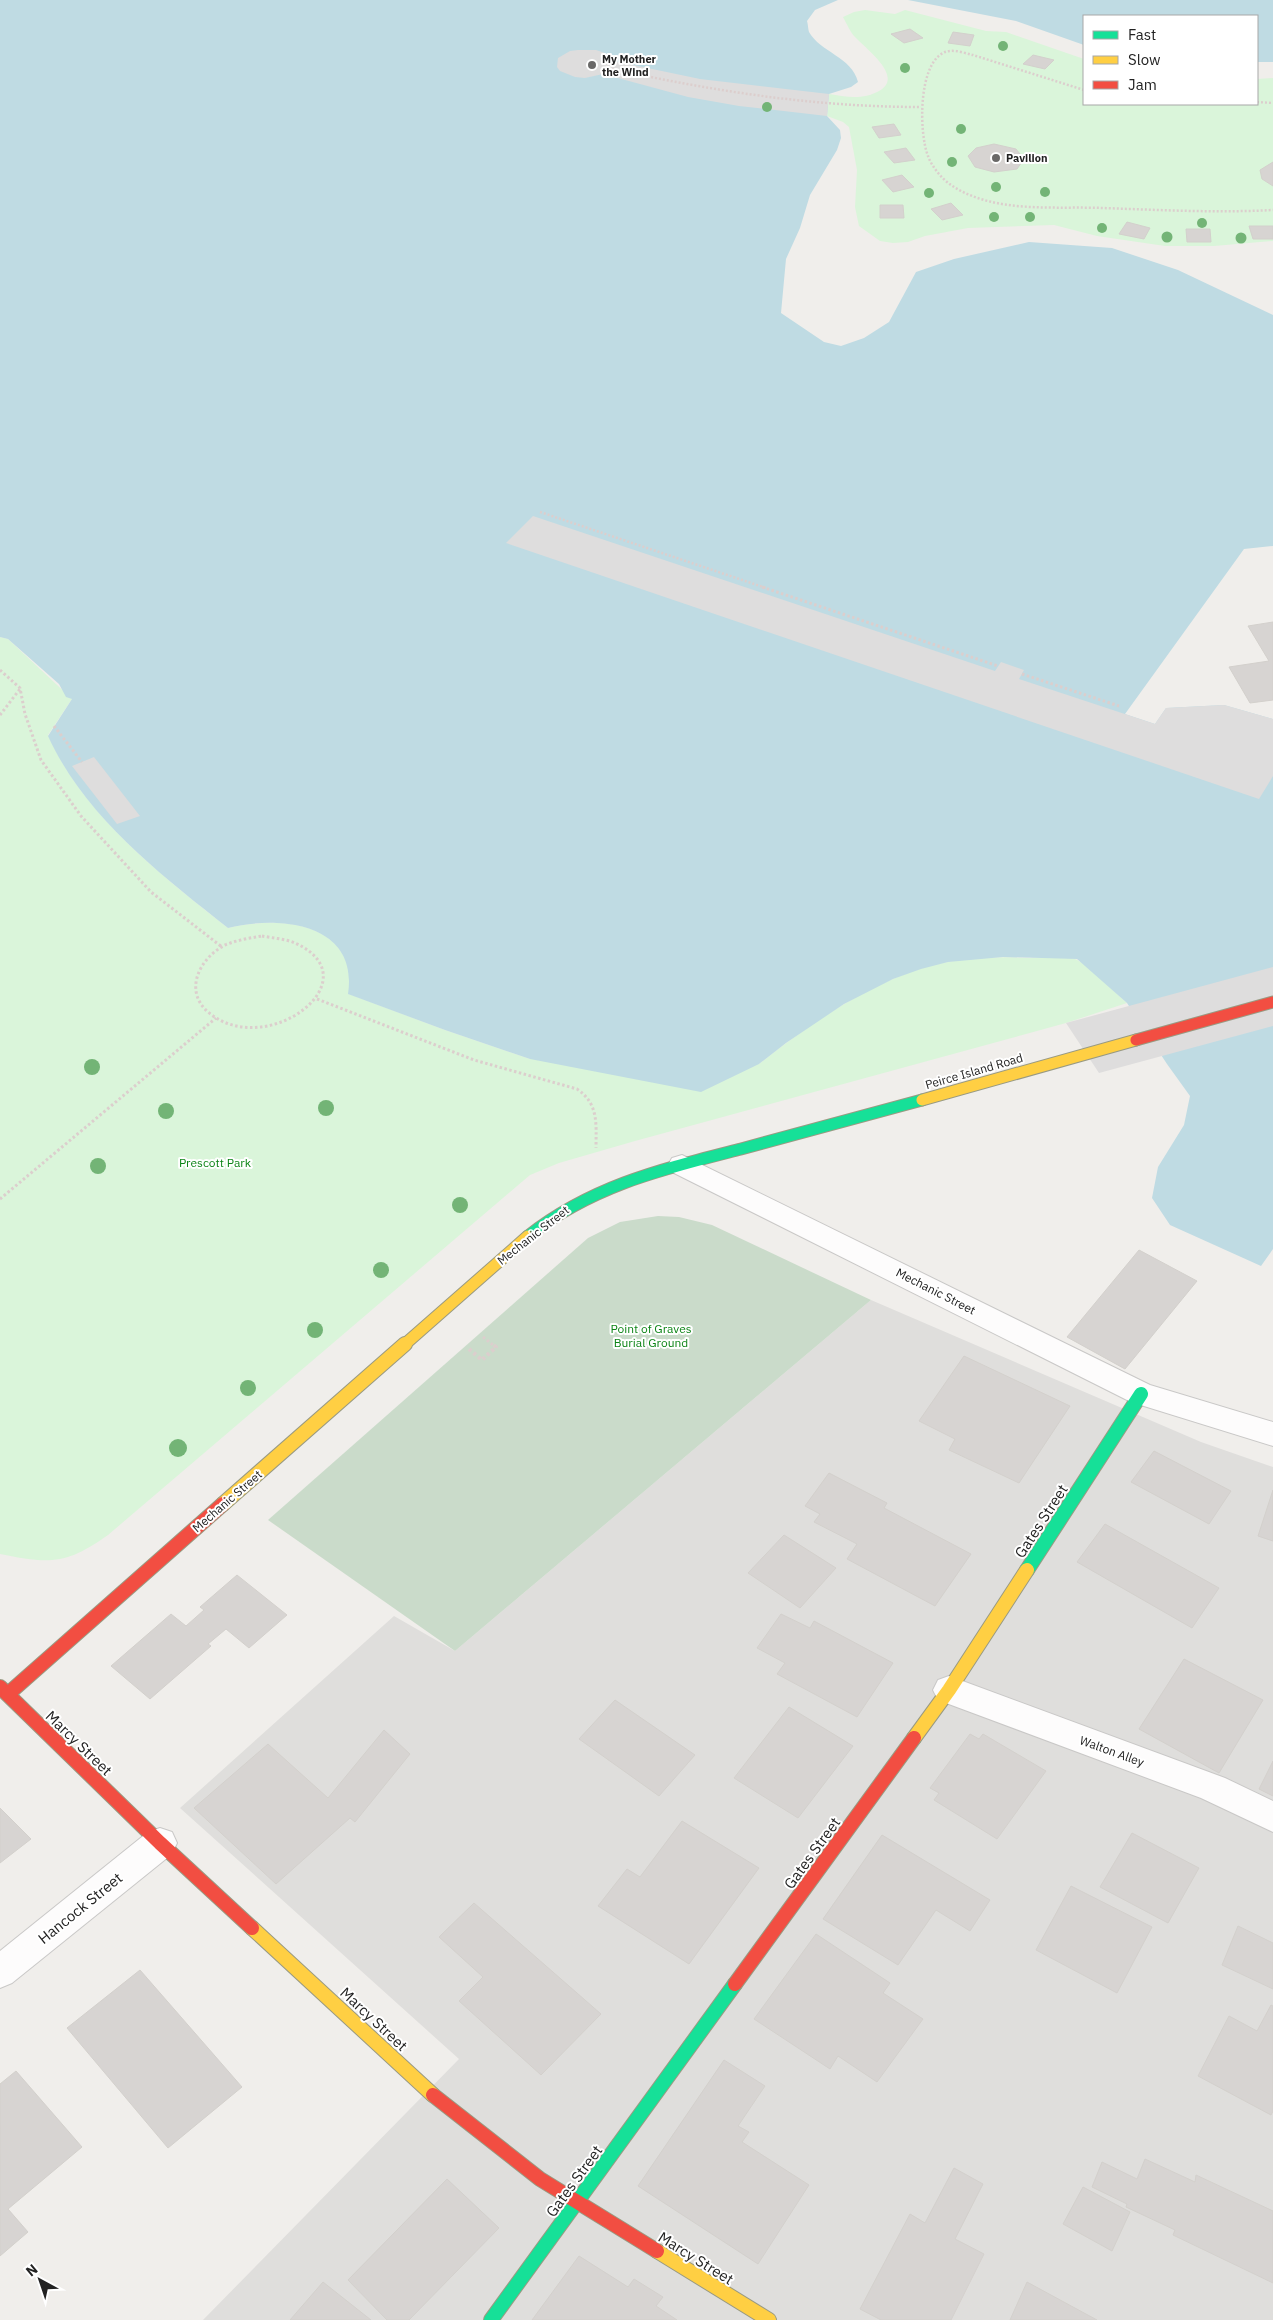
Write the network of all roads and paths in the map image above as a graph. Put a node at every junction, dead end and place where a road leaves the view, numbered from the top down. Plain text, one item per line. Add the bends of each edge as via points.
1 (608, 68) dead end
2 (1083, 90) edge
3 (1258, 102) edge
4 (1273, 103) edge
5 (921, 107) junction
6 (1273, 210) edge
7 (540, 512) dead end
8 (998, 666) dead end
9 (0, 670) edge
10 (1022, 674) dead end
11 (20, 688) junction
12 (1119, 706) dead end
13 (0, 714) edge
14 (54, 726) dead end
15 (82, 762) dead end
16 (222, 947) junction
17 (317, 999) junction
18 (1273, 1002) edge
19 (216, 1018) junction
20 (596, 1150) dead end
21 (682, 1165) junction
22 (0, 1199) edge
23 (478, 1333) dead end
24 (464, 1345) dead end
25 (1141, 1394) junction
26 (1273, 1434) edge
27 (949, 1690) junction
28 (4, 1691) edge
29 (1273, 1817) edge
30 (160, 1844) junction
31 (0, 1972) edge
32 (578, 2203) junction
33 (491, 2320) edge
34 (769, 2320) edge

1 - 5 path via 782,100 848,106
2 - 5 path via 954,51 937,57 929,73
3 - 4 path
5 - 6 path via 927,155 941,176 966,194 1015,205 1202,212
7 - 8 path
9 - 11 path
10 - 12 path
11 - 13 path
11 - 16 path via 41,760 81,816 151,892
14 - 15 path
16 - 17 path via 262,936 302,944 315,955 323,969 324,984
16 - 19 path via 198,970 194,983 196,997
17 - 19 path via 306,1011 272,1026 233,1025
17 - 20 path via 473,1060 582,1092 596,1112
18 - 21 street, Peirce Island Road
19 - 22 path
21 - 25 street, Mechanic Street
21 - 28 street, Mechanic Street via 599,1190 563,1210 531,1234
23 - 24 path via 496,1347 482,1360
25 - 26 street, Mechanic Street
25 - 27 street, Gates Street
27 - 29 street, Walton Alley via 1213,1788
27 - 32 street, Gates Street
28 - 30 street, Marcy Street
30 - 31 street, Hancock Street
30 - 32 street, Marcy Street via 438,2099 540,2179
32 - 33 street, Gates Street
32 - 34 street, Marcy Street

